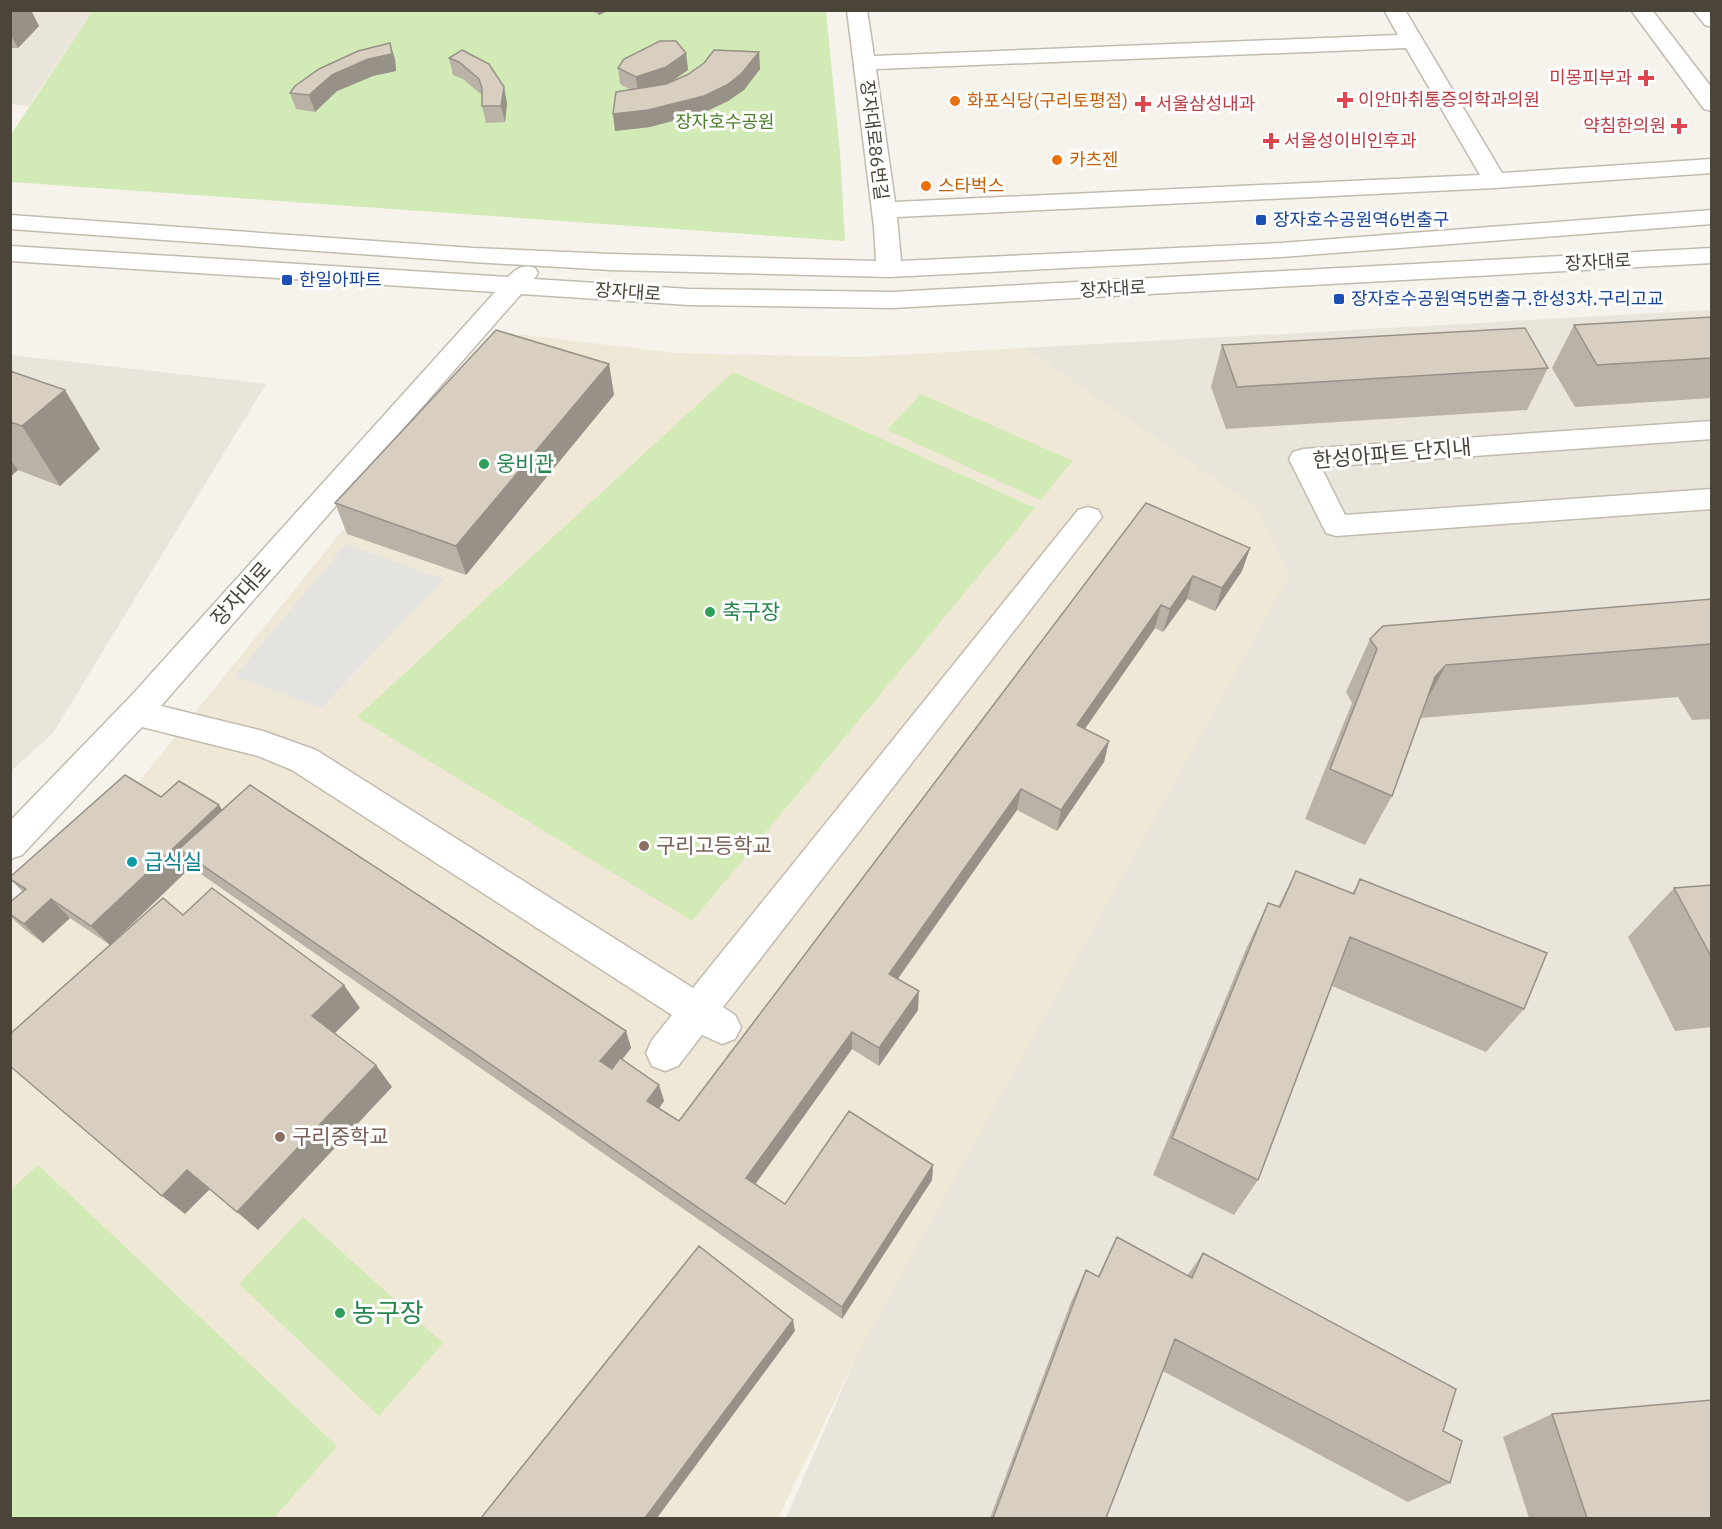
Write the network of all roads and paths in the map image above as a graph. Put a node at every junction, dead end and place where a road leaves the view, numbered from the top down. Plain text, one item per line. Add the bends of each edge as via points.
1 (857, 10) edge
2 (1394, 10) edge
3 (1641, 10) edge
4 (1703, 10) edge
5 (1712, 21) edge
6 (1412, 41) junction
7 (864, 63) junction
8 (1712, 104) edge
9 (1712, 166) edge
10 (1495, 181) junction
11 (883, 210) junction
12 (1712, 217) edge
13 (10, 222) edge
14 (10, 253) edge
15 (1712, 255) edge
16 (539, 258) junction
17 (890, 269) junction
18 (515, 285) junction
19 (1712, 430) edge
20 (1712, 499) edge
21 (1088, 517) dead end
22 (135, 712) junction
23 (10, 845) edge
24 (710, 1020) junction
25 (665, 1053) dead end

1 - 7 street, 장자대로86번길
2 - 6 street
3 - 8 street
4 - 5 street
6 - 7 street
6 - 10 street
7 - 11 street, 장자대로86번길
9 - 10 street
10 - 11 street
11 - 17 street, 장자대로86번길
12 - 17 street, 장자대로 via 1281,250
13 - 16 street, 장자대로
14 - 18 street, 장자대로
15 - 18 street, 장자대로 via 892,300 689,297
16 - 17 street, 장자대로
16 - 18 street, 장자대로
18 - 22 street, 장자대로
19 - 20 street, 한성아파트 단지내 via 1303,459 1336,526
21 - 24 street
22 - 23 street, 장자대로
22 - 24 street via 263,744 298,757
24 - 25 street

